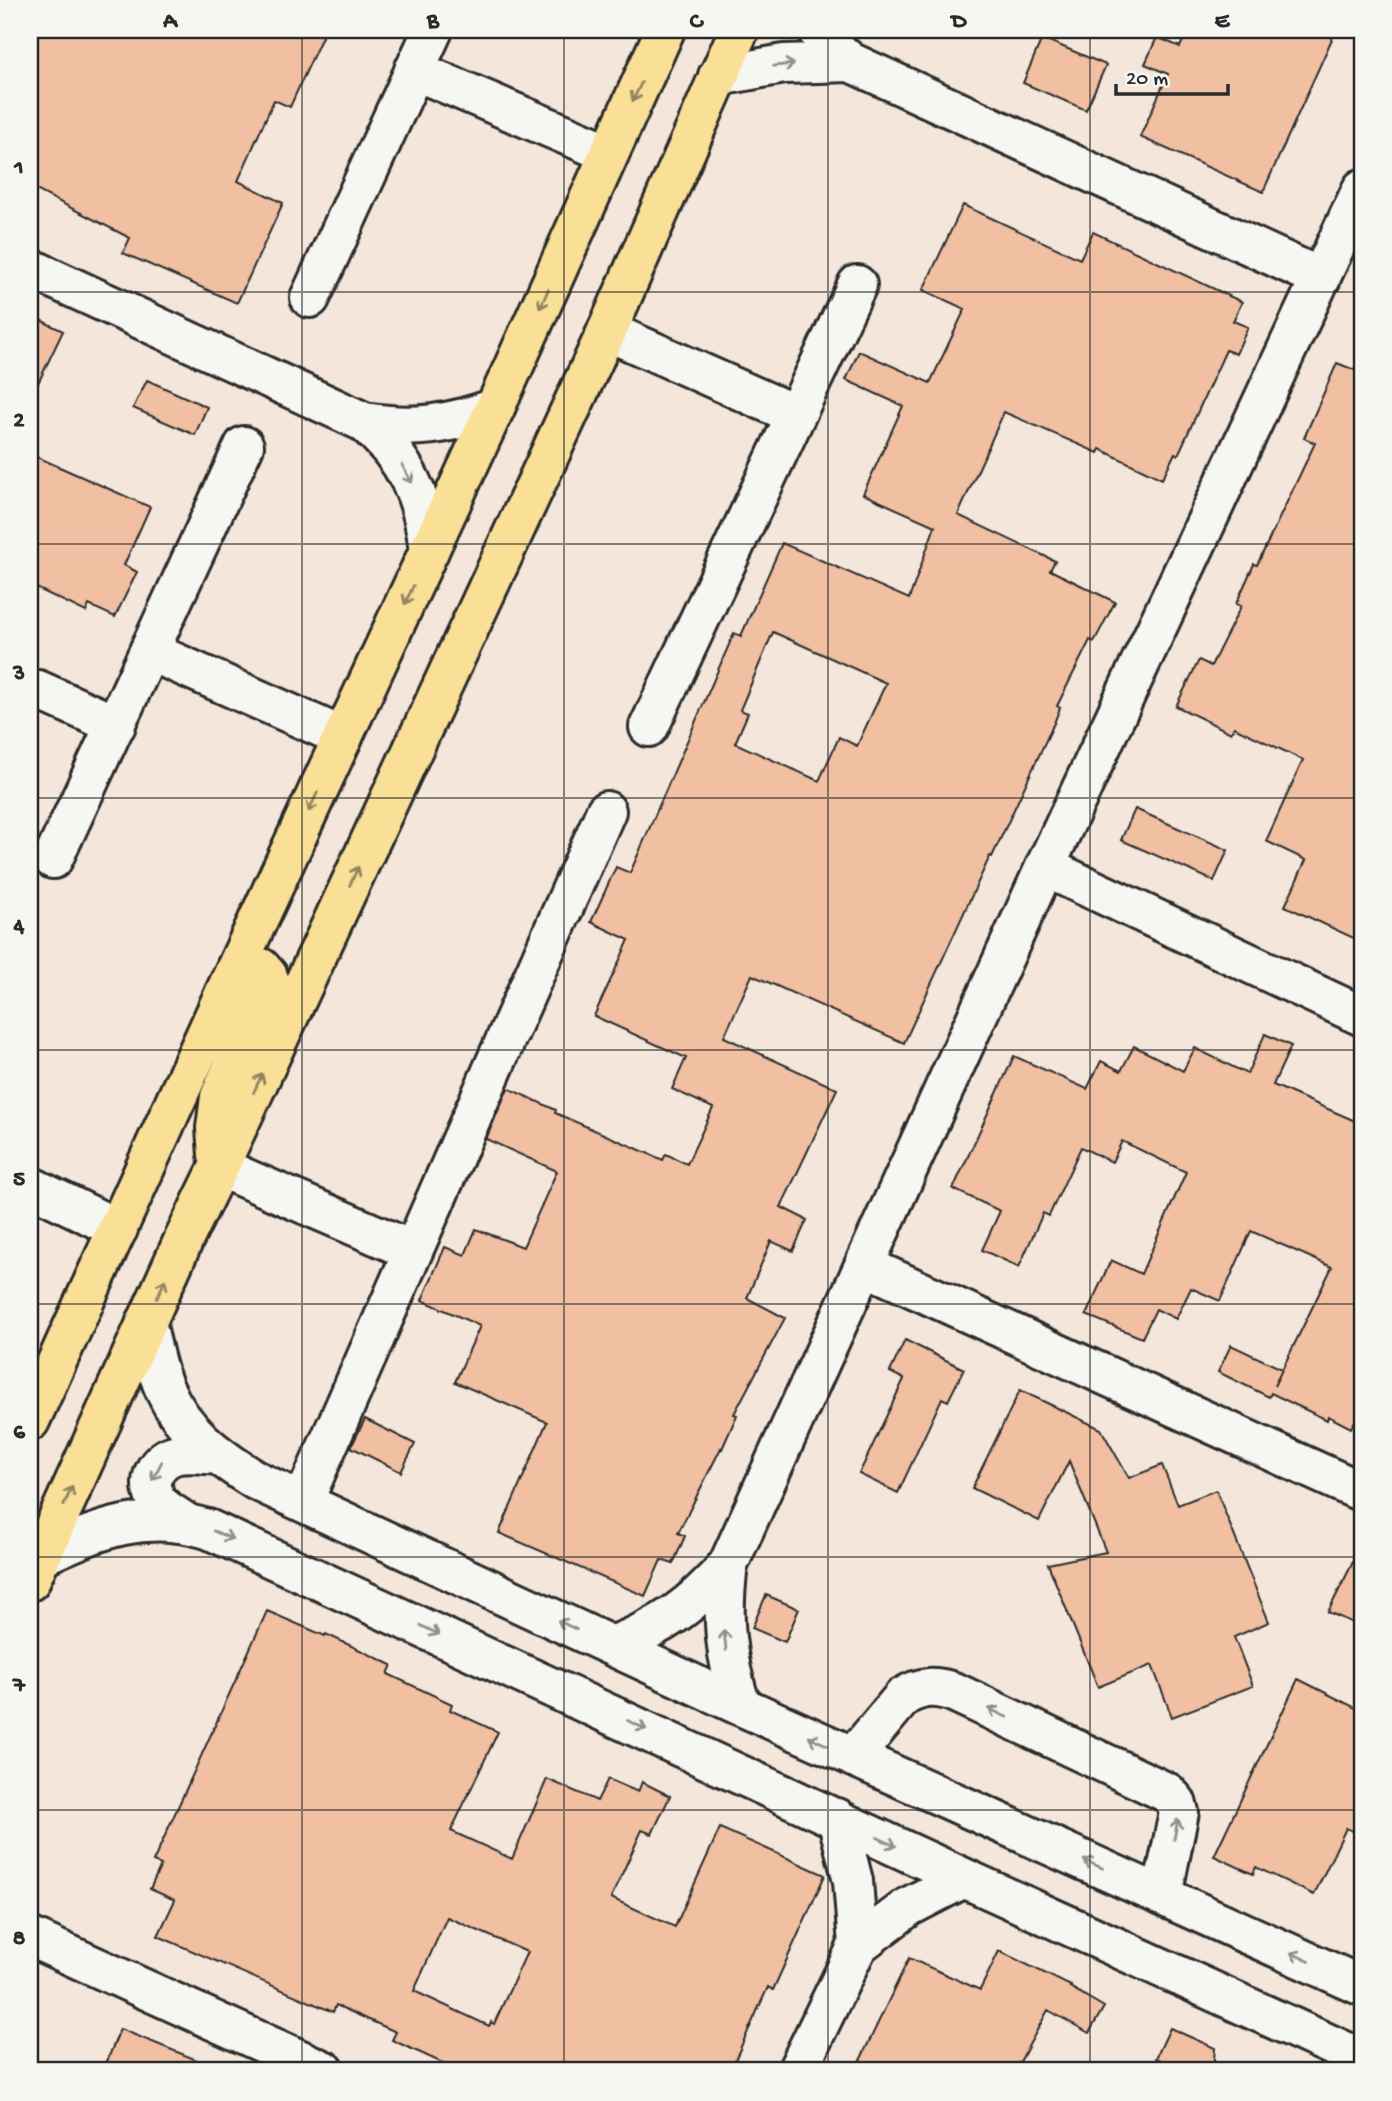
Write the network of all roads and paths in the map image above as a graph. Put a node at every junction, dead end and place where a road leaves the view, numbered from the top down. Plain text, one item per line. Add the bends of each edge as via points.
1 (433, 30) edge
2 (665, 30) edge
3 (739, 30) edge
4 (817, 30) edge
5 (850, 62) junction
6 (414, 70) junction
7 (718, 76) junction
8 (609, 153) junction
9 (1362, 189) edge
10 (30, 268) edge
11 (1321, 278) junction
12 (857, 285) dead end
13 (310, 298) dead end
14 (607, 331) junction
15 (495, 408) junction
16 (796, 415) junction
17 (364, 422) junction
18 (244, 446) dead end
19 (429, 551) junction
20 (149, 651) junction
21 (38, 690) dead end
22 (116, 725) junction
23 (649, 726) dead end
24 (343, 737) junction
25 (606, 811) dead end
26 (53, 859) dead end
27 (1045, 867) junction
28 (236, 968) junction
29 (1362, 1016) edge
30 (219, 1167) junction
31 (30, 1186) edge
32 (118, 1228) junction
33 (413, 1251) junction
34 (865, 1266) junction
35 (146, 1322) junction
36 (30, 1421) edge
37 (217, 1455) junction
38 (1362, 1492) edge
39 (303, 1502) junction
40 (185, 1522) junction
41 (728, 1565) junction
42 (36, 1568) edge
43 (612, 1646) junction
44 (741, 1706) junction
45 (853, 1757) junction
46 (837, 1818) junction
47 (964, 1878) junction
48 (1162, 1896) junction
49 (30, 1937) edge
50 (858, 1945) junction
51 (1362, 1986) edge
52 (1362, 2059) edge
53 (325, 2071) edge
54 (797, 2071) edge

1 - 6 street
2 -> 8 main road
3 - 7 main road
4 - 5 street
7 -> 5 street via 784,64
5 - 11 street
6 - 8 street
6 - 13 street
7 - 14 main road
8 -> 15 main road
9 - 11 street
10 - 17 street
11 - 27 street
12 - 16 street
14 - 16 street
30 -> 14 main road
15 - 17 street via 418,427
15 - 19 main road
16 - 23 street
17 -> 19 street via 411,479 424,514
18 - 20 street
19 -> 24 main road
20 - 22 street
20 - 24 street
21 - 22 street
22 - 26 street
24 -> 28 main road
25 - 33 street
27 - 29 street
27 - 34 street
28 - 30 main road via 261,968 269,982 220,1097 216,1113
28 - 32 main road
30 - 33 street
35 -> 30 main road
31 - 32 street
32 - 36 main road
33 - 39 street
34 - 38 street
34 - 41 street
35 - 37 street via 165,1390 183,1422
42 -> 35 main road
37 - 39 street via 255,1480
37 -> 40 street via 178,1454 164,1459 155,1470 151,1484 155,1498
43 -> 39 street
40 - 42 street via 126,1523 100,1530
40 -> 46 street via 228,1537
41 - 43 street via 676,1615
44 -> 41 street via 725,1641
43 - 44 street
45 -> 44 street
48 -> 45 street
48 -> 45 street via 1179,1812 1168,1793 956,1693 934,1687 903,1697
46 -> 47 street
46 - 50 street via 853,1881
47 - 50 street via 908,1907
47 - 52 street
51 -> 48 street
49 - 53 street
50 - 54 street

